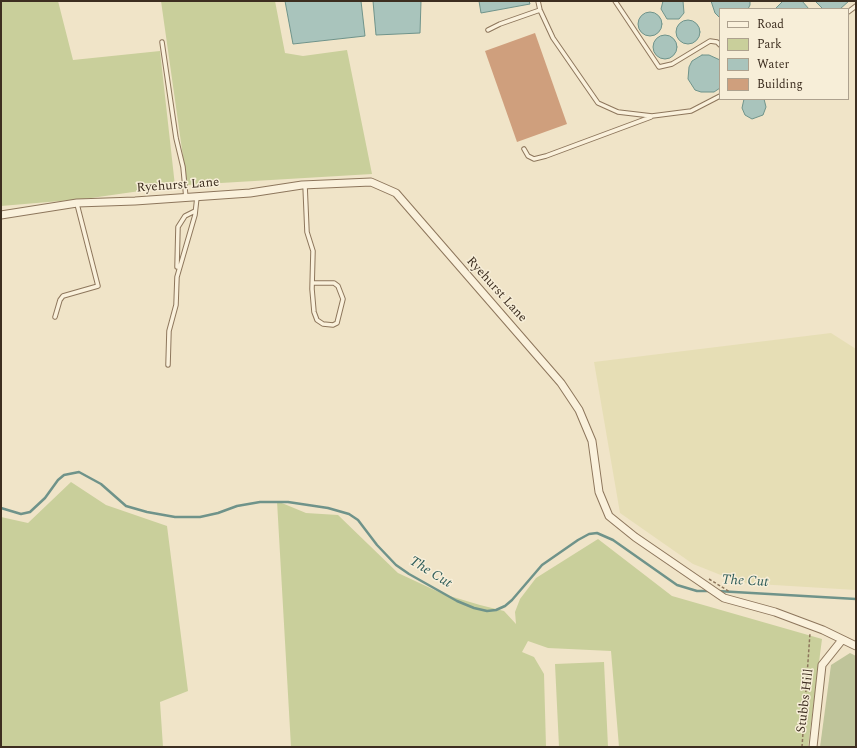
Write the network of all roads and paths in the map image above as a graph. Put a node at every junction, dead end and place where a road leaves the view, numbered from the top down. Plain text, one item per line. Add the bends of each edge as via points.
1 (538, 1) edge
2 (615, 1) edge
3 (540, 10) junction
4 (488, 30) dead end
5 (162, 42) dead end
6 (719, 44) edge
7 (719, 97) edge
8 (652, 116) junction
9 (524, 149) dead end
10 (305, 185) junction
11 (197, 197) junction
12 (186, 198) junction
13 (77, 202) junction
14 (195, 211) junction
15 (1, 215) edge
16 (178, 272) junction
17 (313, 283) junction
18 (55, 317) dead end
19 (168, 365) dead end
20 (721, 585) dead end
21 (734, 594) dead end
22 (812, 626) junction
23 (842, 640) junction
24 (856, 646) edge
25 (802, 747) edge
26 (813, 747) edge

1 - 3 lane
2 - 6 lane via 659,67 672,64 710,41
3 - 4 lane
3 - 8 lane via 553,38 598,104 618,112
5 - 12 lane
7 - 8 lane via 691,111
8 - 9 lane via 546,156 534,159 528,156
10 - 11 street, Ryehurst Lane via 264,192
10 - 17 lane via 307,232 313,251
10 - 22 street, Ryehurst Lane via 372,182 396,192 565,388 579,410 592,441 599,492 609,516 635,537 722,596
11 - 12 street, Ryehurst Lane
11 - 14 lane
12 - 13 street, Ryehurst Lane
13 - 15 street, Ryehurst Lane
13 - 18 lane via 98,286 63,296
14 - 16 lane
14 - 16 lane via 185,216 178,227
16 - 19 lane
17 - 17 lane via 313,304 317,320 326,325 337,323 343,299 338,286 334,283
20 - 21 path
22 - 23 street, Ryehurst Lane
22 - 25 path via 808,650
23 - 24 street, Ryehurst Lane
23 - 26 street, Stubbs Hill via 822,665

